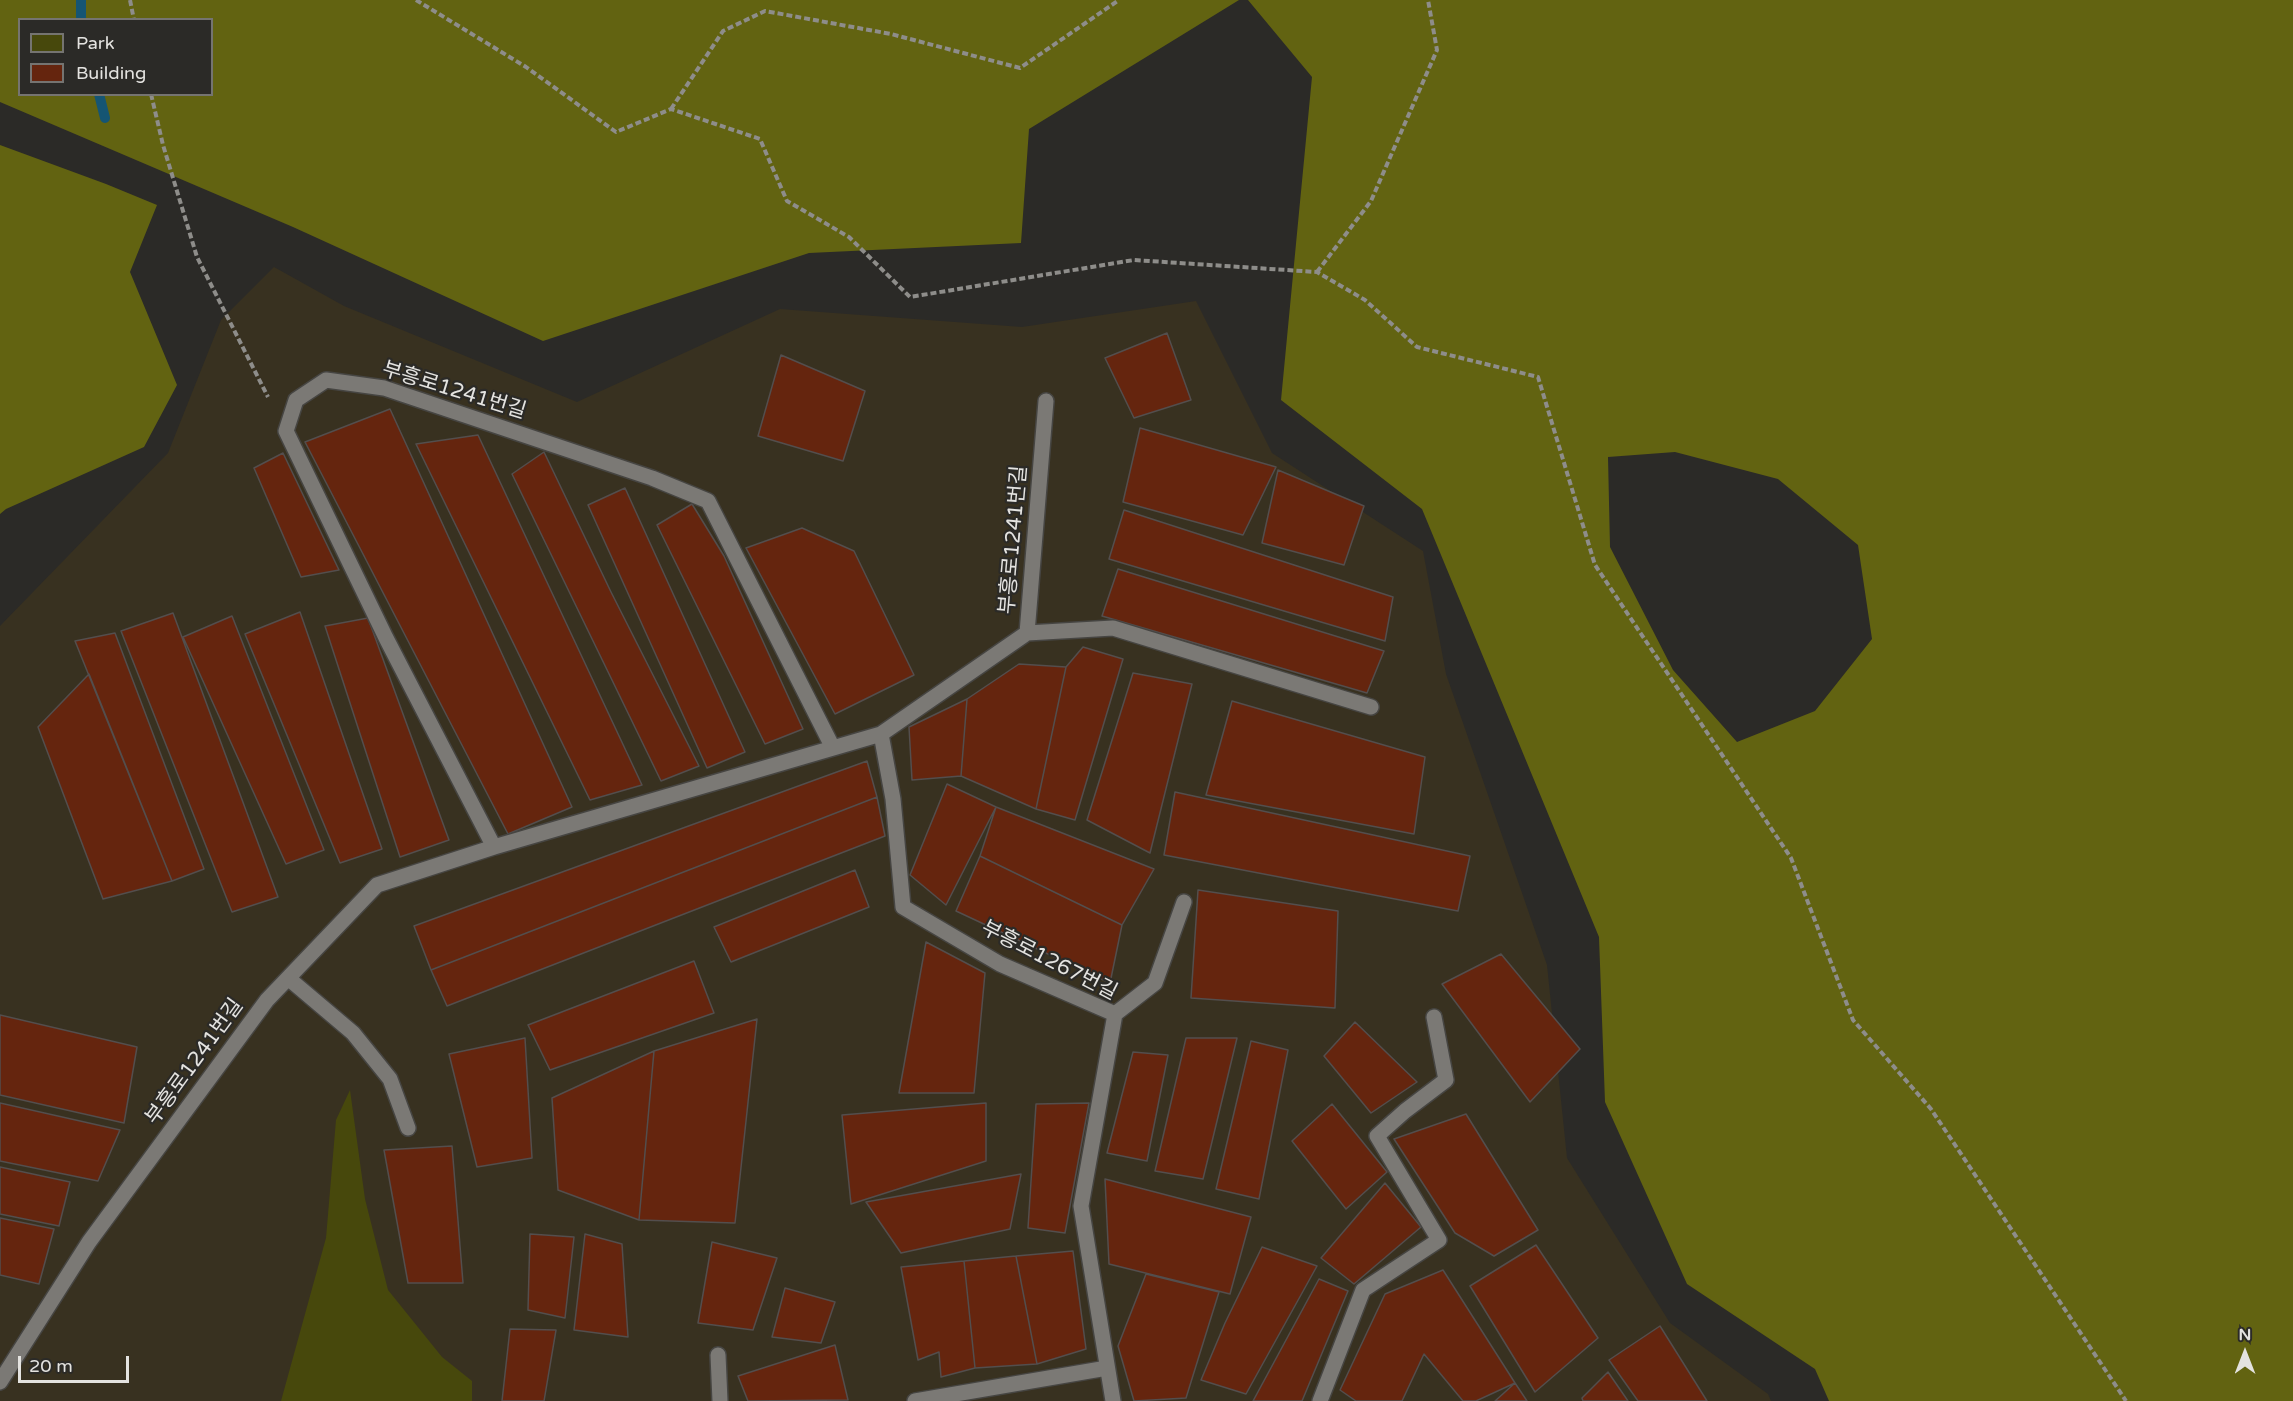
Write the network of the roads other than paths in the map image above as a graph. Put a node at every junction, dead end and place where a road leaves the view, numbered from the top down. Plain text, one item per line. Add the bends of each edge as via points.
1 (1046, 401) dead end
2 (1028, 633) junction
3 (1371, 707) dead end
4 (881, 734) junction
5 (832, 748) junction
6 (494, 847) junction
7 (1184, 902) dead end
8 (288, 978) junction
9 (1115, 1014) junction
10 (1434, 1017) dead end
11 (408, 1128) dead end
12 (718, 1355) dead end
13 (1107, 1368) junction
14 (0, 1382) edge
15 (720, 1401) edge
16 (915, 1401) edge
17 (1113, 1401) edge
18 (1320, 1401) edge

1 - 2 lane, 부흥로1241번길
2 - 3 lane via 1113,628
2 - 4 lane, 부흥로1241번길
4 - 5 lane, 부흥로1241번길
4 - 9 lane, 부흥로1267번길 via 893,800 903,907 1000,964
5 - 6 lane, 부흥로1241번길
5 - 6 lane, 부흥로1241번길 via 708,501 652,478 384,388 326,380 296,400 286,431 386,638
6 - 8 lane, 부흥로1241번길 via 377,885
7 - 9 lane via 1155,983
8 - 11 lane via 353,1033 390,1079
8 - 14 lane, 부흥로1241번길 via 267,1000 89,1242
9 - 13 lane, 부흥로1267번길 via 1081,1206
10 - 18 lane via 1446,1080 1377,1136 1439,1240 1363,1290
12 - 15 lane
13 - 16 lane
13 - 17 lane, 부흥로1267번길

